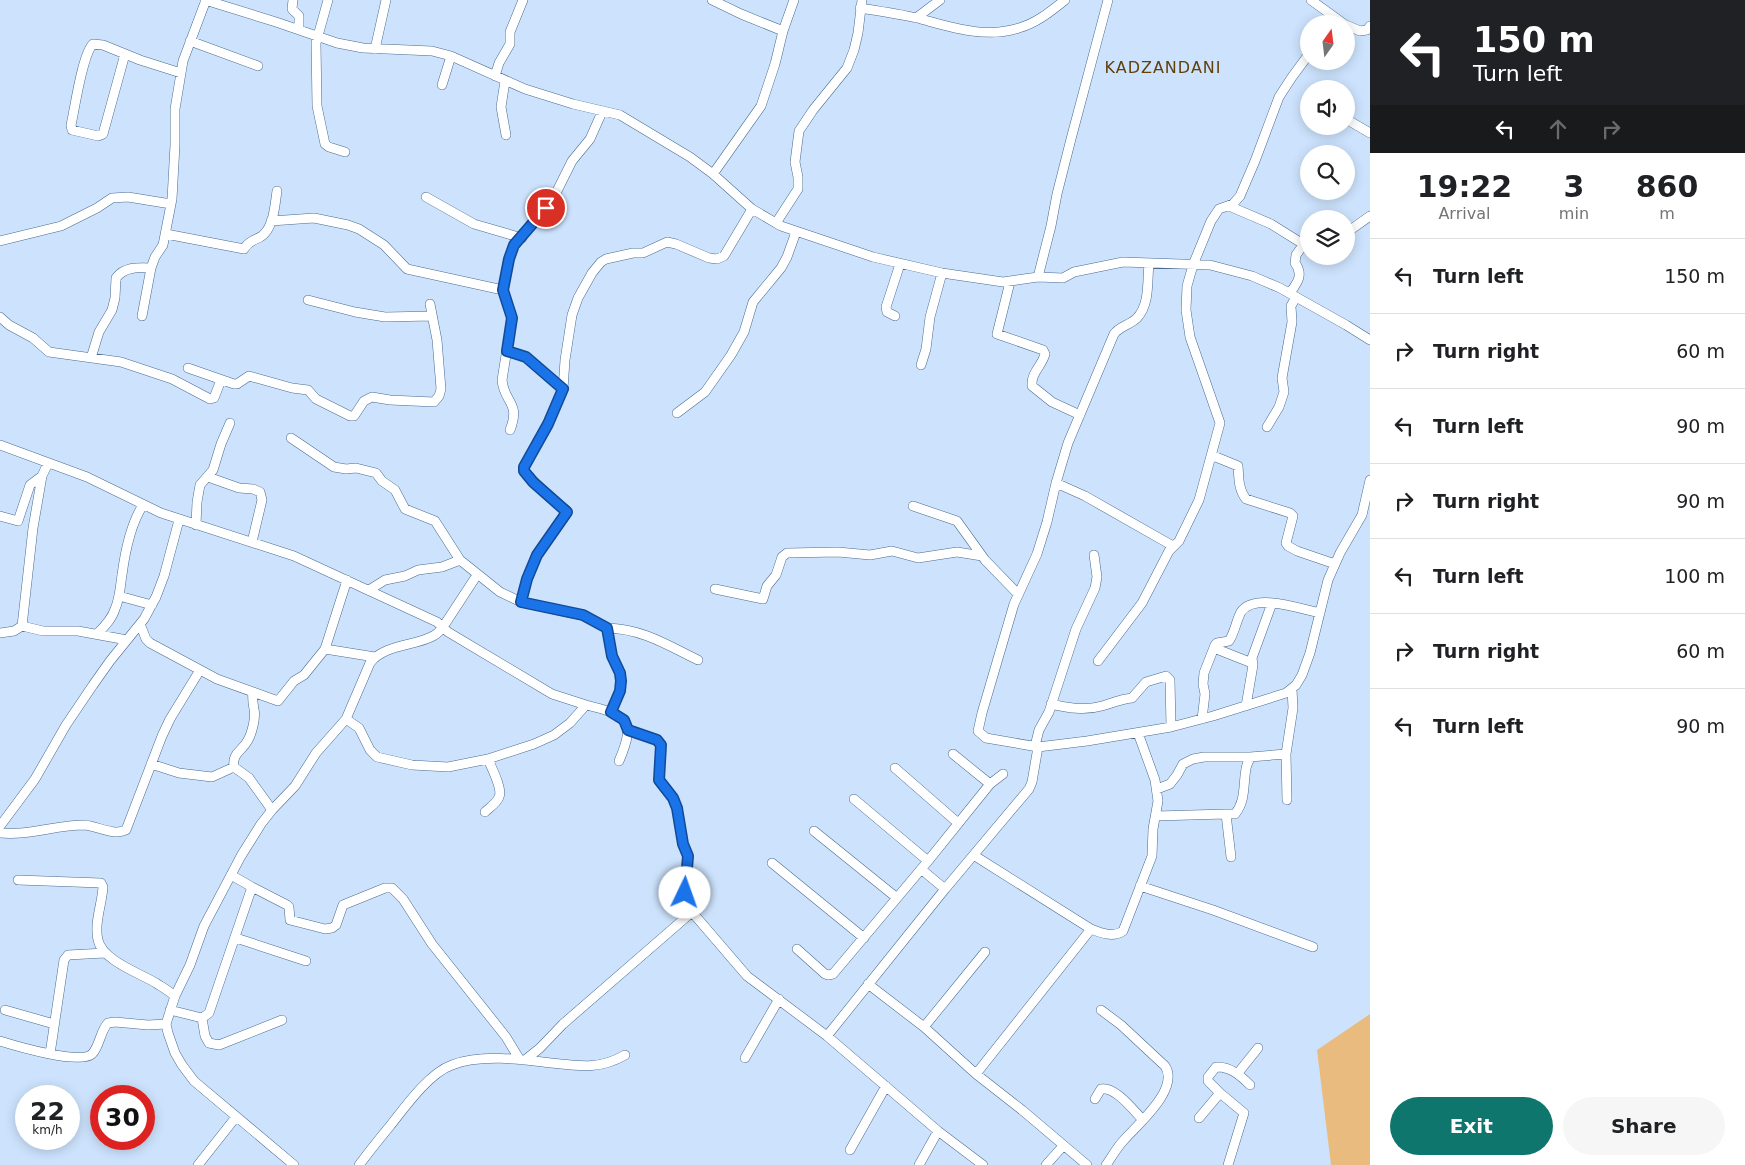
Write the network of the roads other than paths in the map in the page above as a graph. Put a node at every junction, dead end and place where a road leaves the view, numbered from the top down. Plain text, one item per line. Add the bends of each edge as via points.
1 (205, 0) edge
2 (293, 0) edge
3 (328, 0) edge
4 (386, 0) edge
5 (523, 0) edge
6 (712, 0) edge
7 (794, 0) edge
8 (940, 0) edge
9 (1065, 0) edge
10 (1108, 0) edge
11 (1311, 0) edge
12 (861, 4) edge
13 (1330, 14) edge
14 (916, 18) junction
15 (1370, 26) edge
16 (1355, 28) edge
17 (299, 30) junction
18 (783, 31) junction
19 (317, 36) junction
20 (190, 41) junction
21 (375, 49) junction
22 (125, 54) junction
23 (451, 56) junction
24 (258, 66) dead end
25 (1300, 66) edge
26 (181, 73) junction
27 (495, 76) junction
28 (505, 81) junction
29 (442, 85) dead end
30 (602, 112) junction
31 (1355, 124) edge
32 (1370, 133) edge
33 (506, 135) dead end
34 (345, 152) dead end
35 (714, 174) junction
36 (277, 191) dead end
37 (426, 197) dead end
38 (171, 204) junction
39 (1229, 206) junction
40 (752, 209) junction
41 (1370, 216) edge
42 (271, 221) junction
43 (776, 223) junction
44 (1355, 227) edge
45 (796, 232) junction
46 (166, 234) junction
47 (1300, 237) edge
48 (522, 238) junction
49 (0, 241) edge
50 (1300, 251) edge
51 (900, 264) junction
52 (1149, 264) junction
53 (1193, 265) junction
54 (151, 268) junction
55 (942, 272) junction
56 (1038, 277) junction
57 (1010, 282) junction
58 (503, 290) junction
59 (1293, 295) junction
60 (308, 300) dead end
61 (430, 304) dead end
62 (0, 316) edge
63 (142, 316) dead end
64 (432, 316) junction
65 (895, 316) dead end
66 (1370, 340) edge
67 (507, 351) junction
68 (92, 358) junction
69 (921, 365) dead end
70 (188, 368) dead end
71 (221, 380) junction
72 (563, 389) junction
73 (677, 413) dead end
74 (1080, 415) junction
75 (230, 423) dead end
76 (1267, 427) dead end
77 (510, 430) dead end
78 (291, 438) dead end
79 (0, 445) edge
80 (1211, 455) junction
81 (48, 464) junction
82 (42, 476) junction
83 (208, 476) junction
84 (1056, 483) junction
85 (1369, 486) edge
86 (143, 505) junction
87 (913, 506) dead end
88 (0, 516) edge
89 (179, 520) junction
90 (196, 525) junction
91 (252, 542) junction
92 (1173, 546) junction
93 (1094, 555) dead end
94 (982, 556) junction
95 (460, 560) junction
96 (1335, 564) junction
97 (477, 575) junction
98 (347, 580) junction
99 (715, 589) dead end
100 (369, 590) junction
101 (1018, 594) junction
102 (119, 596) junction
103 (521, 602) junction
104 (1272, 603) junction
105 (152, 605) junction
106 (1320, 613) junction
107 (140, 624) junction
108 (22, 626) junction
109 (443, 627) junction
110 (607, 628) junction
111 (0, 633) edge
112 (98, 634) junction
113 (127, 640) junction
114 (1214, 648) junction
115 (325, 649) junction
116 (375, 657) junction
117 (698, 660) dead end
118 (1098, 661) dead end
119 (1252, 663) junction
120 (200, 670) junction
121 (1292, 689) junction
122 (253, 693) junction
123 (586, 704) junction
124 (1052, 704) junction
125 (1246, 706) junction
126 (611, 712) junction
127 (1202, 718) junction
128 (346, 719) junction
129 (1171, 727) junction
130 (628, 730) junction
131 (1138, 733) junction
132 (1036, 747) junction
133 (953, 754) dead end
134 (1286, 754) junction
135 (1250, 757) junction
136 (488, 759) junction
137 (619, 761) dead end
138 (151, 764) junction
139 (234, 767) junction
140 (895, 768) dead end
141 (1002, 774) dead end
142 (990, 784) junction
143 (1157, 789) junction
144 (854, 798) dead end
145 (1287, 800) dead end
146 (272, 810) junction
147 (485, 812) dead end
148 (1226, 814) junction
149 (1156, 816) junction
150 (958, 823) junction
151 (0, 826) edge
152 (814, 830) dead end
153 (0, 832) edge
154 (975, 856) junction
155 (1231, 857) dead end
156 (928, 861) junction
157 (772, 863) dead end
158 (921, 869) junction
159 (231, 875) junction
160 (18, 880) dead end
161 (1140, 886) junction
162 (252, 888) junction
163 (945, 889) junction
164 (897, 898) junction
165 (692, 912) junction
166 (1091, 929) junction
167 (236, 938) junction
168 (864, 938) junction
169 (1313, 947) dead end
170 (797, 950) dead end
171 (985, 952) dead end
172 (105, 953) junction
173 (306, 961) dead end
174 (868, 984) junction
175 (175, 996) junction
176 (779, 999) junction
177 (5, 1010) dead end
178 (170, 1010) junction
179 (1101, 1010) dead end
180 (202, 1018) junction
181 (282, 1020) dead end
182 (54, 1024) junction
183 (166, 1024) junction
184 (924, 1027) junction
185 (827, 1036) junction
186 (0, 1041) edge
187 (1258, 1048) dead end
188 (50, 1054) junction
189 (625, 1055) dead end
190 (746, 1058) dead end
191 (522, 1060) junction
192 (1238, 1073) junction
193 (976, 1074) junction
194 (1250, 1085) dead end
195 (886, 1086) junction
196 (1220, 1093) junction
197 (1094, 1099) dead end
198 (236, 1117) junction
199 (1199, 1118) dead end
200 (1143, 1120) junction
201 (938, 1131) junction
202 (1063, 1146) junction
203 (850, 1150) dead end
204 (198, 1165) edge
205 (294, 1165) edge
206 (359, 1165) edge
207 (919, 1165) edge
208 (983, 1165) edge
209 (1046, 1165) edge
210 (1087, 1165) edge
211 (1106, 1165) edge
212 (1228, 1165) edge

1 - 17 street
1 - 20 street
2 - 17 street via 292,9 299,16
3 - 19 street
4 - 21 street
5 - 27 street via 510,32 510,44
6 - 18 street
7 - 18 street
8 - 14 street
9 - 14 street via 1036,21 997,32 970,32
10 - 56 street
11 - 13 street
12 - 14 street
12 - 43 street via 858,33 847,68 799,131 795,162 798,189
15 - 16 street via 1364,31
17 - 19 street
18 - 35 street via 761,106
19 - 21 street via 350,46
19 - 34 street via 316,96 324,143
20 - 24 street
20 - 26 street
21 - 23 street via 421,50
22 - 22 street via 103,45 91,46 82,71 72,130 98,136 103,134
22 - 26 street
23 - 27 street
23 - 29 street
25 - 39 street via 1279,98 1240,196
26 - 38 street via 175,109
27 - 28 street
28 - 30 street
28 - 33 street via 501,107
30 - 35 street via 625,117
30 - 48 street via 590,139 572,161 552,201
31 - 32 street
35 - 40 street
36 - 42 street
37 - 48 street via 474,224
38 - 46 street
38 - 49 street via 128,197 112,198 61,226
39 - 47 street
39 - 53 street via 1215,213
40 - 43 street
40 - 72 street via 720,258 704,256 667,242 643,253 601,262 578,298 572,315
41 - 44 street
42 - 46 street via 265,234 250,240 244,249
42 - 58 street via 314,218 348,225 384,245 407,269
43 - 45 street
45 - 51 street
45 - 73 street via 781,268 753,302 744,332 727,361 705,392
46 - 54 street
48 - 58 street via 514,245
50 - 59 street via 1295,260 1300,273
51 - 55 street
51 - 65 street via 886,307 887,312
52 - 53 street
52 - 56 street via 1120,262 1074,272 1063,278
52 - 74 street via 1146,301 1136,320 1116,330
53 - 59 street via 1235,271
53 - 80 street via 1187,286 1188,329 1220,423
54 - 63 street
54 - 68 street via 119,273 112,310 99,332
55 - 57 street
55 - 69 street
56 - 57 street
57 - 74 street via 997,334 1043,350 1044,358 1032,376 1032,386 1052,402
58 - 67 street via 512,318
59 - 66 street
59 - 76 street via 1292,322 1282,378 1284,392
60 - 64 street via 385,317
61 - 64 street
62 - 68 street via 47,351
64 - 71 street via 441,389 434,402 372,397 364,401 352,416 316,399 308,390 250,376 237,384
67 - 72 street via 526,357
67 - 77 street via 502,380 514,411
68 - 71 street via 121,362 159,374 210,400 214,398
70 - 71 street
72 - 103 street via 524,471 567,513 537,555
74 - 84 street
75 - 83 street
78 - 95 street via 334,467 376,473 395,490 405,509 438,524
79 - 81 street
80 - 92 street via 1196,508
80 - 96 street via 1238,466 1238,481 1246,498 1293,516 1288,546
81 - 82 street
81 - 86 street via 87,477
82 - 88 street via 30,485 18,521
82 - 108 street
83 - 90 street via 198,491
83 - 91 street via 260,492 262,500
84 - 92 street
84 - 101 street via 1037,554
85 - 96 street via 1362,515
86 - 89 street
86 - 102 street via 124,560
87 - 94 street via 958,521
89 - 90 street
89 - 105 street via 164,576
90 - 91 street
91 - 98 street via 299,558
92 - 118 street via 1139,608
93 - 124 street via 1097,580 1076,628
94 - 99 street via 958,552 918,558 892,551 870,555 787,552 763,599
94 - 101 street
95 - 97 street
95 - 100 street via 382,581
96 - 106 street
97 - 103 street
97 - 109 street
98 - 100 street
98 - 115 street
100 - 109 street
101 - 132 street via 987,691 978,731 986,738
102 - 105 street
102 - 112 street via 113,614
103 - 110 street via 583,615
104 - 106 street
104 - 114 street via 1248,605 1229,640 1217,643
104 - 119 street
105 - 107 street
106 - 121 street via 1302,675
107 - 113 street
107 - 120 street via 148,641
108 - 111 street
108 - 112 street
109 - 116 street via 433,636
109 - 123 street via 541,688 561,698
110 - 117 street via 657,638
110 - 126 street via 621,681
112 - 113 street
113 - 151 street via 93,685 35,778
114 - 119 street
114 - 127 street via 1204,673
115 - 116 street
115 - 122 street via 278,702
116 - 128 street
119 - 125 street
120 - 122 street
120 - 138 street via 170,718
121 - 125 street via 1286,694
121 - 134 street via 1293,708
122 - 139 street via 251,731 246,744 234,757
123 - 126 street
123 - 136 street via 554,735
124 - 129 street via 1092,709 1132,698 1146,682 1166,676 1170,680
124 - 132 street via 1039,730
125 - 127 street
126 - 130 street via 624,720
127 - 129 street
128 - 136 street via 358,728 372,753 384,759 433,767
128 - 146 street via 316,753 295,786
129 - 131 street
130 - 137 street
130 - 165 street via 657,740 661,745 658,778 677,808 688,856 685,893
131 - 132 street
131 - 143 street
132 - 154 street via 1029,789
133 - 142 street
134 - 135 street
134 - 145 street
135 - 143 street via 1193,759 1183,764 1170,784
135 - 148 street via 1238,811
136 - 147 street via 500,794
138 - 139 street via 179,773 212,777
138 - 153 street via 129,824 123,832 82,825 18,834
139 - 146 street via 249,778
140 - 150 street
141 - 142 street
142 - 150 street
143 - 149 street
144 - 156 street
146 - 159 street
148 - 149 street
148 - 155 street
149 - 161 street via 1152,856
150 - 156 street
152 - 164 street
154 - 163 street
154 - 166 street
156 - 158 street
157 - 168 street
158 - 163 street
158 - 164 street
159 - 162 street
159 - 175 street via 207,918
160 - 172 street via 102,883 98,939
161 - 166 street via 1123,931 1113,934
161 - 169 street
162 - 167 street
162 - 191 street via 287,905 290,920 329,929 336,925 343,905 392,888
163 - 174 street
164 - 168 street
165 - 176 street via 746,976
165 - 191 street via 563,1024 540,1048
166 - 193 street
167 - 173 street
167 - 180 street via 212,1006 207,1016
168 - 170 street via 838,970 830,975
171 - 184 street
172 - 175 street
172 - 182 street via 68,954 64,960
174 - 184 street
174 - 185 street
175 - 178 street
176 - 185 street
176 - 190 street
177 - 182 street
178 - 180 street
178 - 183 street
179 - 200 street via 1167,1069 1164,1093
180 - 181 street via 205,1036 213,1045
182 - 188 street
183 - 188 street via 108,1023 93,1053 88,1056
183 - 198 street via 175,1053 194,1082
184 - 193 street
185 - 195 street
186 - 188 street
187 - 192 street
189 - 191 street via 609,1063 592,1066
191 - 206 street via 479,1060 446,1067 421,1088
192 - 194 street
192 - 196 street via 1219,1066 1215,1068 1208,1081
193 - 202 street
195 - 201 street
195 - 203 street
196 - 199 street
196 - 212 street via 1244,1114
197 - 200 street via 1101,1089 1106,1088
198 - 204 street
198 - 205 street
200 - 211 street
201 - 207 street
201 - 208 street
202 - 209 street
202 - 210 street

